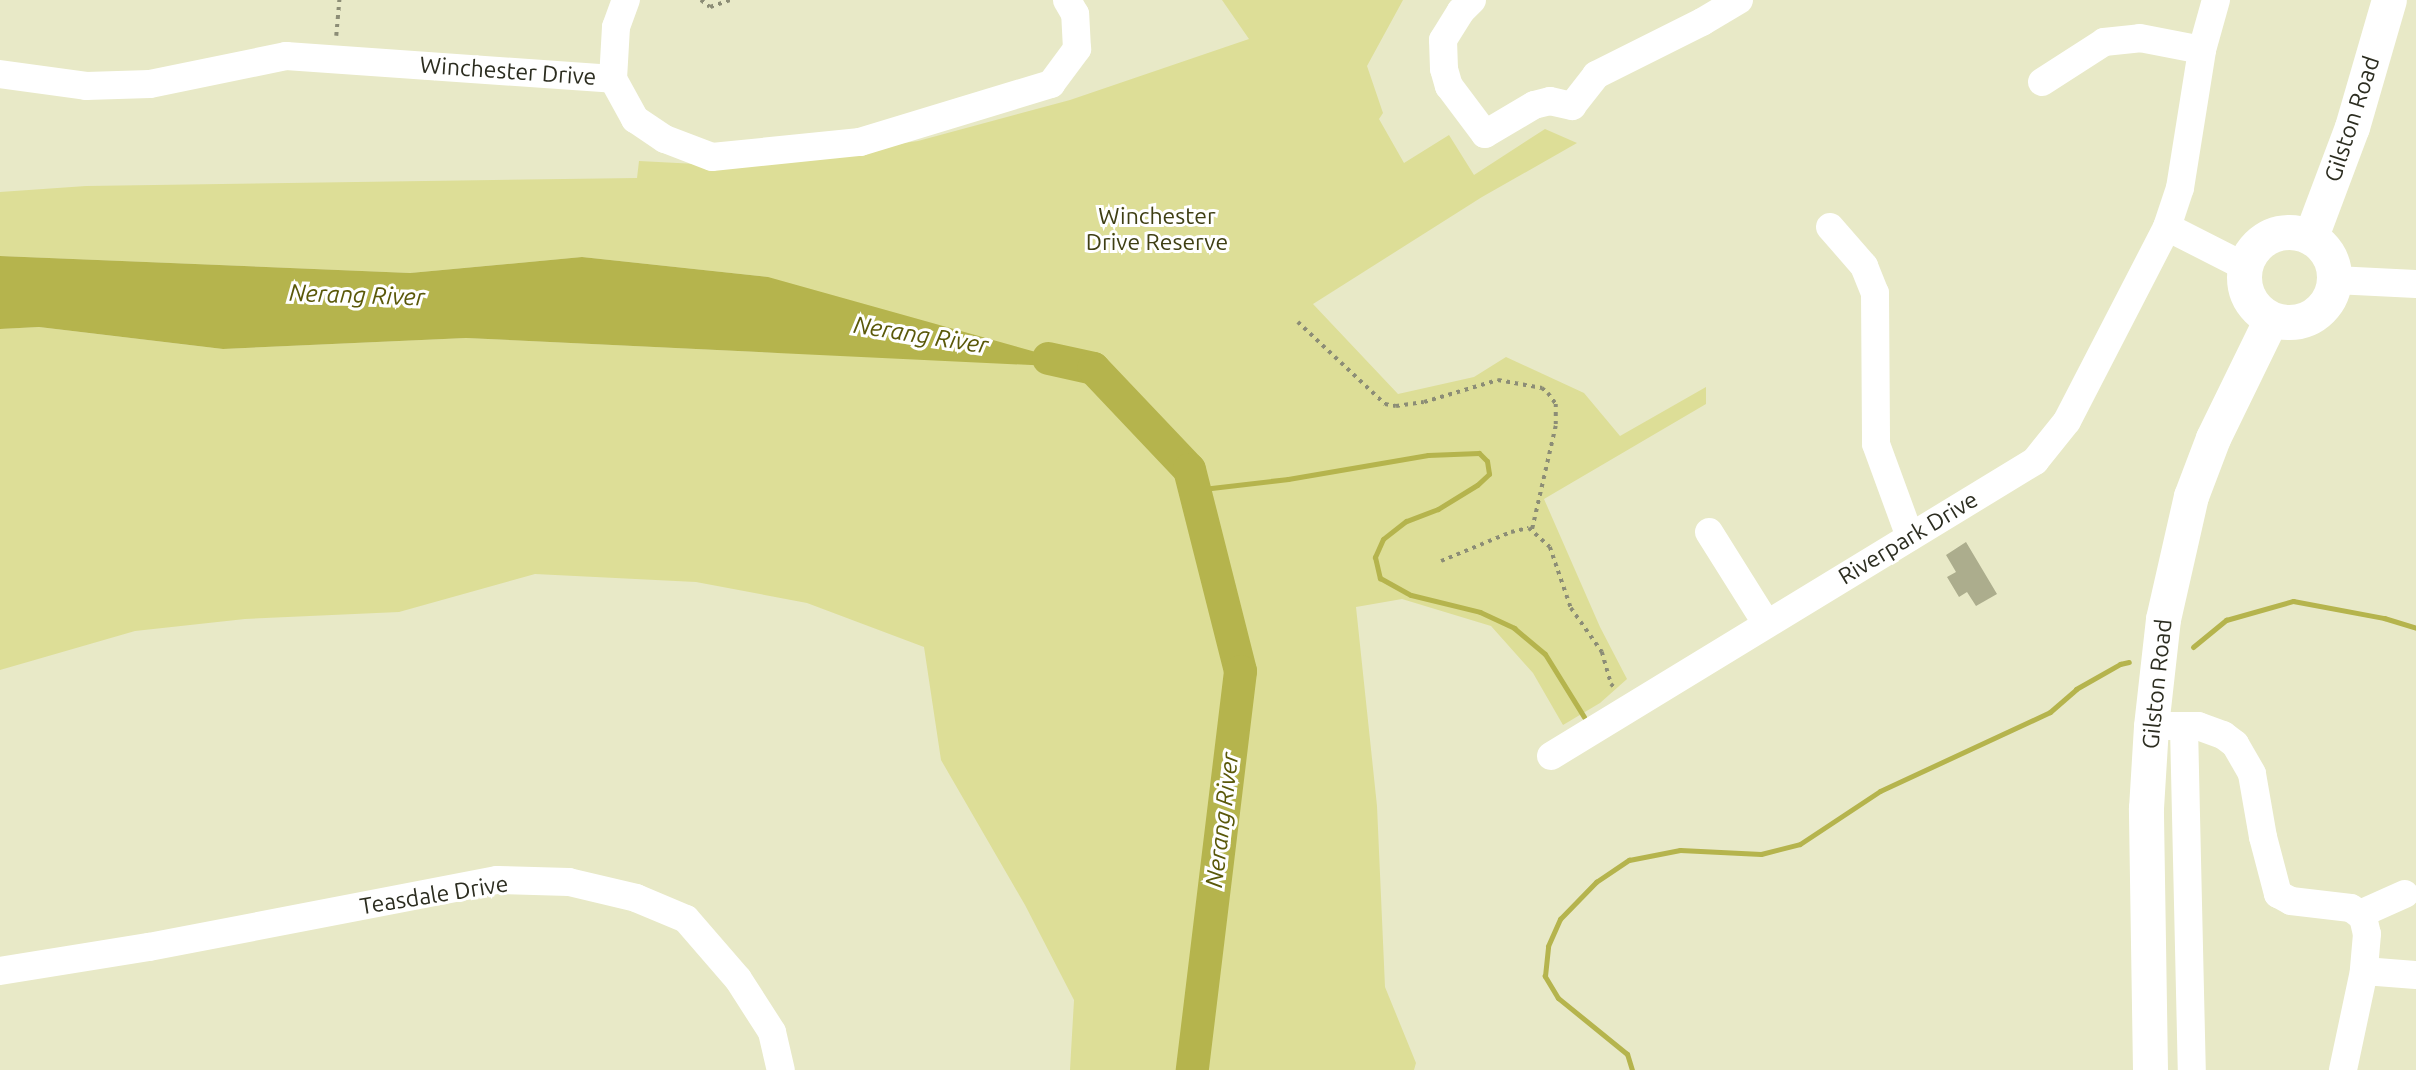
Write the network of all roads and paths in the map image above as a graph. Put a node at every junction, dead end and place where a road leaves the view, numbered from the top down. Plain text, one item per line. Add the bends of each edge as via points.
1 (339, 0) edge
2 (626, 0) edge
3 (701, 0) edge
4 (730, 0) edge
5 (1068, 0) edge
6 (1472, 0) edge
7 (1739, 0) edge
8 (2216, 0) edge
9 (2389, 0) edge
10 (2202, 50) junction
11 (334, 59) junction
12 (0, 75) edge
13 (613, 79) junction
14 (2042, 82) dead end
15 (1830, 227) dead end
16 (2167, 227) junction
17 (2311, 236) junction
18 (2244, 266) junction
19 (2334, 280) junction
20 (2416, 285) edge
21 (2271, 319) junction
22 (1298, 322) dead end
23 (1532, 531) junction
24 (1709, 532) dead end
25 (1910, 537) junction
26 (1441, 561) dead end
27 (1766, 623) junction
28 (1634, 706) junction
29 (2167, 726) junction
30 (1551, 756) dead end
31 (2405, 894) dead end
32 (2360, 914) junction
33 (0, 971) edge
34 (2364, 971) junction
35 (2416, 975) edge
36 (781, 1070) edge
37 (2150, 1070) edge
38 (2194, 1070) edge
39 (2343, 1070) edge

1 - 11 path
2 - 13 street via 617,27
3 - 4 path via 710,7
5 - 13 street, Winchester Drive via 1075,14 1077,49 1051,84 860,142 712,157 665,139 635,119
6 - 7 street via 1443,40 1444,69 1449,86 1485,134 1534,105 1550,101 1572,106 1596,75
8 - 10 street, Riverpark Drive
9 - 17 main road, Gilston Road via 2352,127
10 - 14 street via 2140,38 2104,42
10 - 16 street, Riverpark Drive via 2179,188
11 - 12 street, Winchester Drive via 286,55 150,84 86,86
11 - 13 street, Winchester Drive
15 - 25 street via 1864,266 1875,293 1876,444
16 - 18 street
16 - 25 street, Riverpark Drive via 2067,421 2035,461
17 - 18 main road via 2298,232 2270,235 2250,253
17 - 19 main road via 2328,252
18 - 21 main road via 2251,303
19 - 20 street
19 - 21 main road via 2328,299 2310,317
21 - 29 main road, Gilston Road via 2213,438 2191,496 2163,619
22 - 23 path via 1385,404 1424,402 1498,380 1548,393 1556,404 1556,426
23 - 26 path via 1511,532
23 - 28 path via 1550,547 1567,598 1601,652 1611,684
24 - 27 street
25 - 27 street, Riverpark Drive
27 - 28 street, Riverpark Drive
28 - 30 street, Riverpark Drive
29 - 32 street via 2199,726 2223,735 2245,760 2256,790 2278,894 2291,901 2351,908
29 - 37 main road, Gilston Road via 2146,808
29 - 38 street
31 - 32 street
32 - 34 street via 2367,934
33 - 36 street, Teasdale Drive via 497,880 569,882 636,898 686,919 738,979 772,1032
34 - 35 street
34 - 39 street

